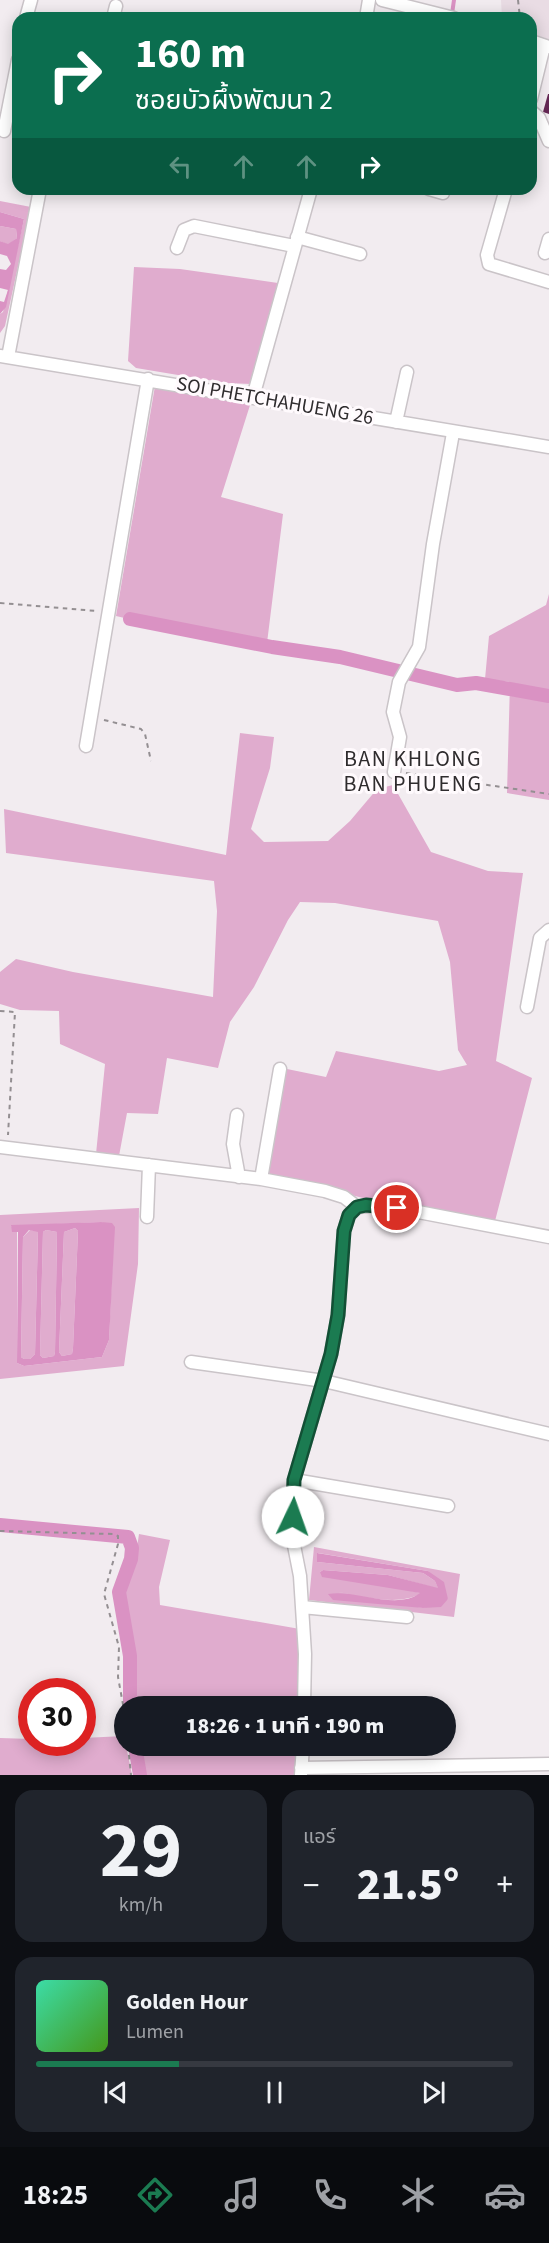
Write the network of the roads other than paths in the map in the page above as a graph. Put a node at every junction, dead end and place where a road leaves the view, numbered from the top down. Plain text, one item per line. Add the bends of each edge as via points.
1 (382, 0) edge
2 (430, 12) edge
3 (546, 46) edge
4 (543, 75) edge
5 (12, 86) edge
6 (537, 116) edge
7 (2, 130) edge
8 (549, 141) edge
9 (38, 195) edge
10 (309, 195) edge
11 (504, 195) edge
12 (549, 239) edge
13 (296, 241) junction
14 (177, 248) dead end
15 (545, 253) dead end
16 (360, 254) dead end
17 (549, 282) edge
18 (4, 356) edge
19 (407, 372) dead end
20 (148, 379) junction
21 (253, 397) junction
22 (396, 422) junction
23 (453, 433) junction
24 (549, 447) edge
25 (86, 746) dead end
26 (394, 772) road end
27 (549, 930) edge
28 (527, 1007) dead end
29 (280, 1069) dead end
30 (237, 1115) dead end
31 (4, 1147) edge
32 (149, 1165) junction
33 (239, 1177) junction
34 (261, 1179) junction
35 (357, 1207) junction
36 (147, 1217) dead end
37 (549, 1237) edge
38 (191, 1362) dead end
39 (324, 1381) junction
40 (549, 1434) edge
41 (294, 1480) junction
42 (448, 1506) dead end
43 (302, 1607) junction
44 (407, 1617) dead end
45 (304, 1696) edge
46 (302, 1756) edge
47 (549, 1764) edge
48 (483, 1770) edge
49 (301, 1772) edge

1 - 2 street
3 - 4 street
5 - 7 street
6 - 8 street
9 - 18 street
10 - 13 street
11 - 17 street via 487,255 489,264
12 - 15 street
13 - 14 street via 194,226 184,230
13 - 16 street
13 - 21 street
18 - 20 street, SOI PHETCHAHUENG 26
19 - 22 street
20 - 21 street, SOI PHETCHAHUENG 26
20 - 25 street
21 - 22 street, SOI PHETCHAHUENG 26
22 - 23 street, SOI PHETCHAHUENG 26
23 - 24 street, SOI PHETCHAHUENG 26
23 - 26 street via 419,647 404,673 393,712 400,737
27 - 28 street via 540,938
29 - 34 street
30 - 33 street via 233,1144
31 - 32 street
32 - 33 street
32 - 36 street
33 - 34 street
34 - 35 street via 344,1197
35 - 37 street via 382,1205
35 - 39 street via 349,1215 344,1231 338,1315
38 - 39 street
39 - 40 street
39 - 41 street
41 - 42 street
41 - 43 street via 292,1535
43 - 44 street
43 - 45 street
46 - 49 street
47 - 48 street
48 - 49 street

